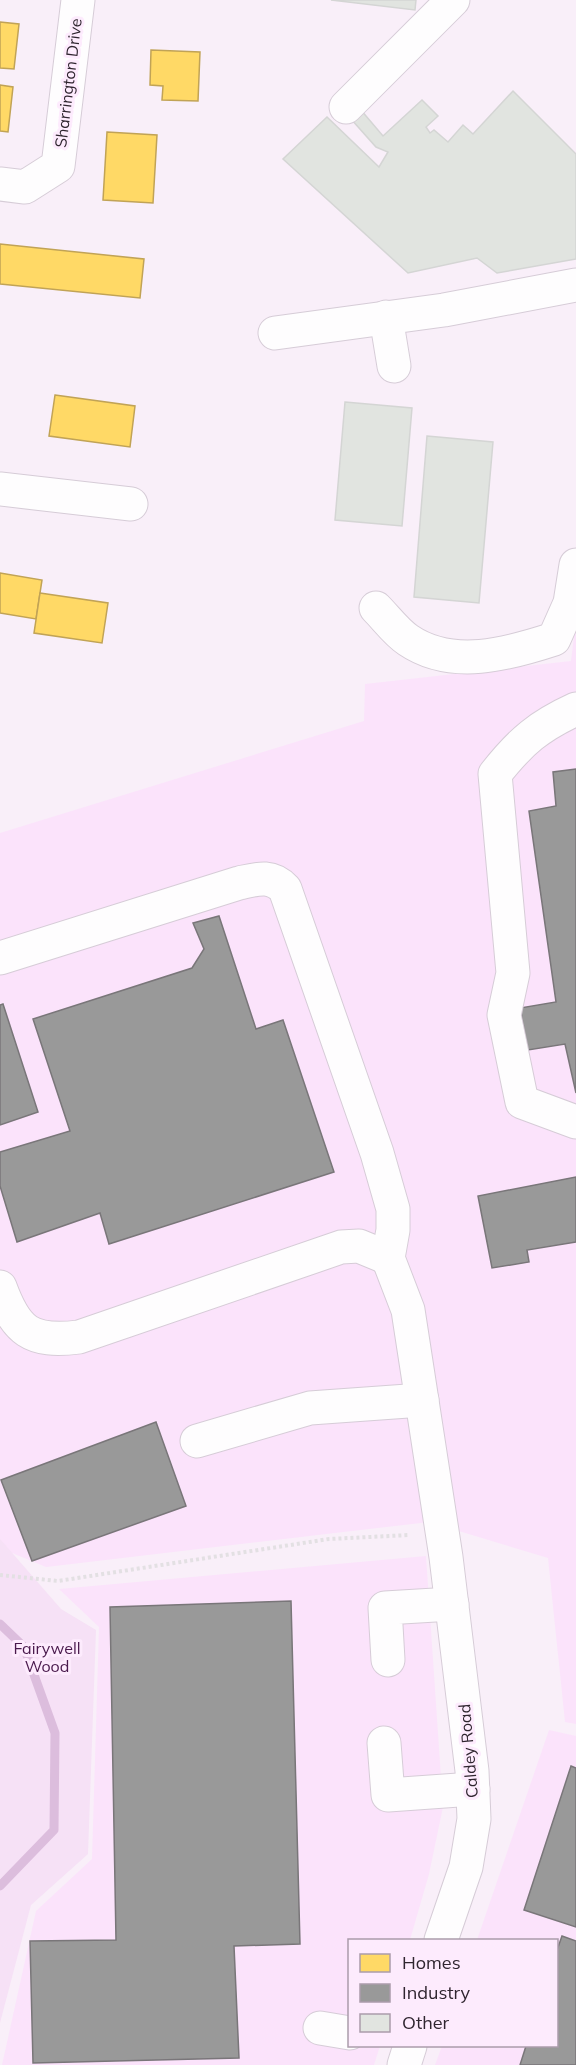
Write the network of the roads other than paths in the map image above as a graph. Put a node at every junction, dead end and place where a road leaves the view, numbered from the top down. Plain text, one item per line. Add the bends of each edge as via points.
1 (78, 0) edge
2 (453, 0) edge
3 (346, 107) dead end
4 (0, 184) edge
5 (576, 285) edge
6 (387, 317) junction
7 (275, 333) dead end
8 (394, 366) dead end
9 (0, 489) edge
10 (131, 504) dead end
11 (576, 565) edge
12 (376, 608) dead end
13 (576, 709) edge
14 (0, 958) edge
15 (576, 1122) edge
16 (388, 1258) junction
17 (0, 1287) edge
18 (422, 1400) junction
19 (197, 1441) dead end
20 (452, 1604) junction
21 (388, 1660) dead end
22 (384, 1743) dead end
23 (473, 1789) junction
24 (442, 1939) edge

1 - 4 street, Sharrington Drive via 58,166 25,187
2 - 3 street
5 - 6 street
6 - 7 street
6 - 8 street
9 - 10 street
11 - 12 street via 570,603 554,639 515,652 458,658 431,653 407,639
13 - 15 street via 543,724 516,747 495,774 513,973 504,1015 522,1102
14 - 16 street via 239,883 264,878 277,880 295,914 377,1153 393,1209
16 - 17 street via 359,1246 341,1247 79,1337 55,1340 34,1335 20,1326 10,1314
16 - 18 street, Caldey Road via 408,1310
18 - 19 street via 310,1408
18 - 20 street, Caldey Road
20 - 21 street via 385,1608
20 - 23 street, Caldey Road
22 - 23 street via 388,1795
23 - 24 street, Caldey Road via 474,1819 466,1867

